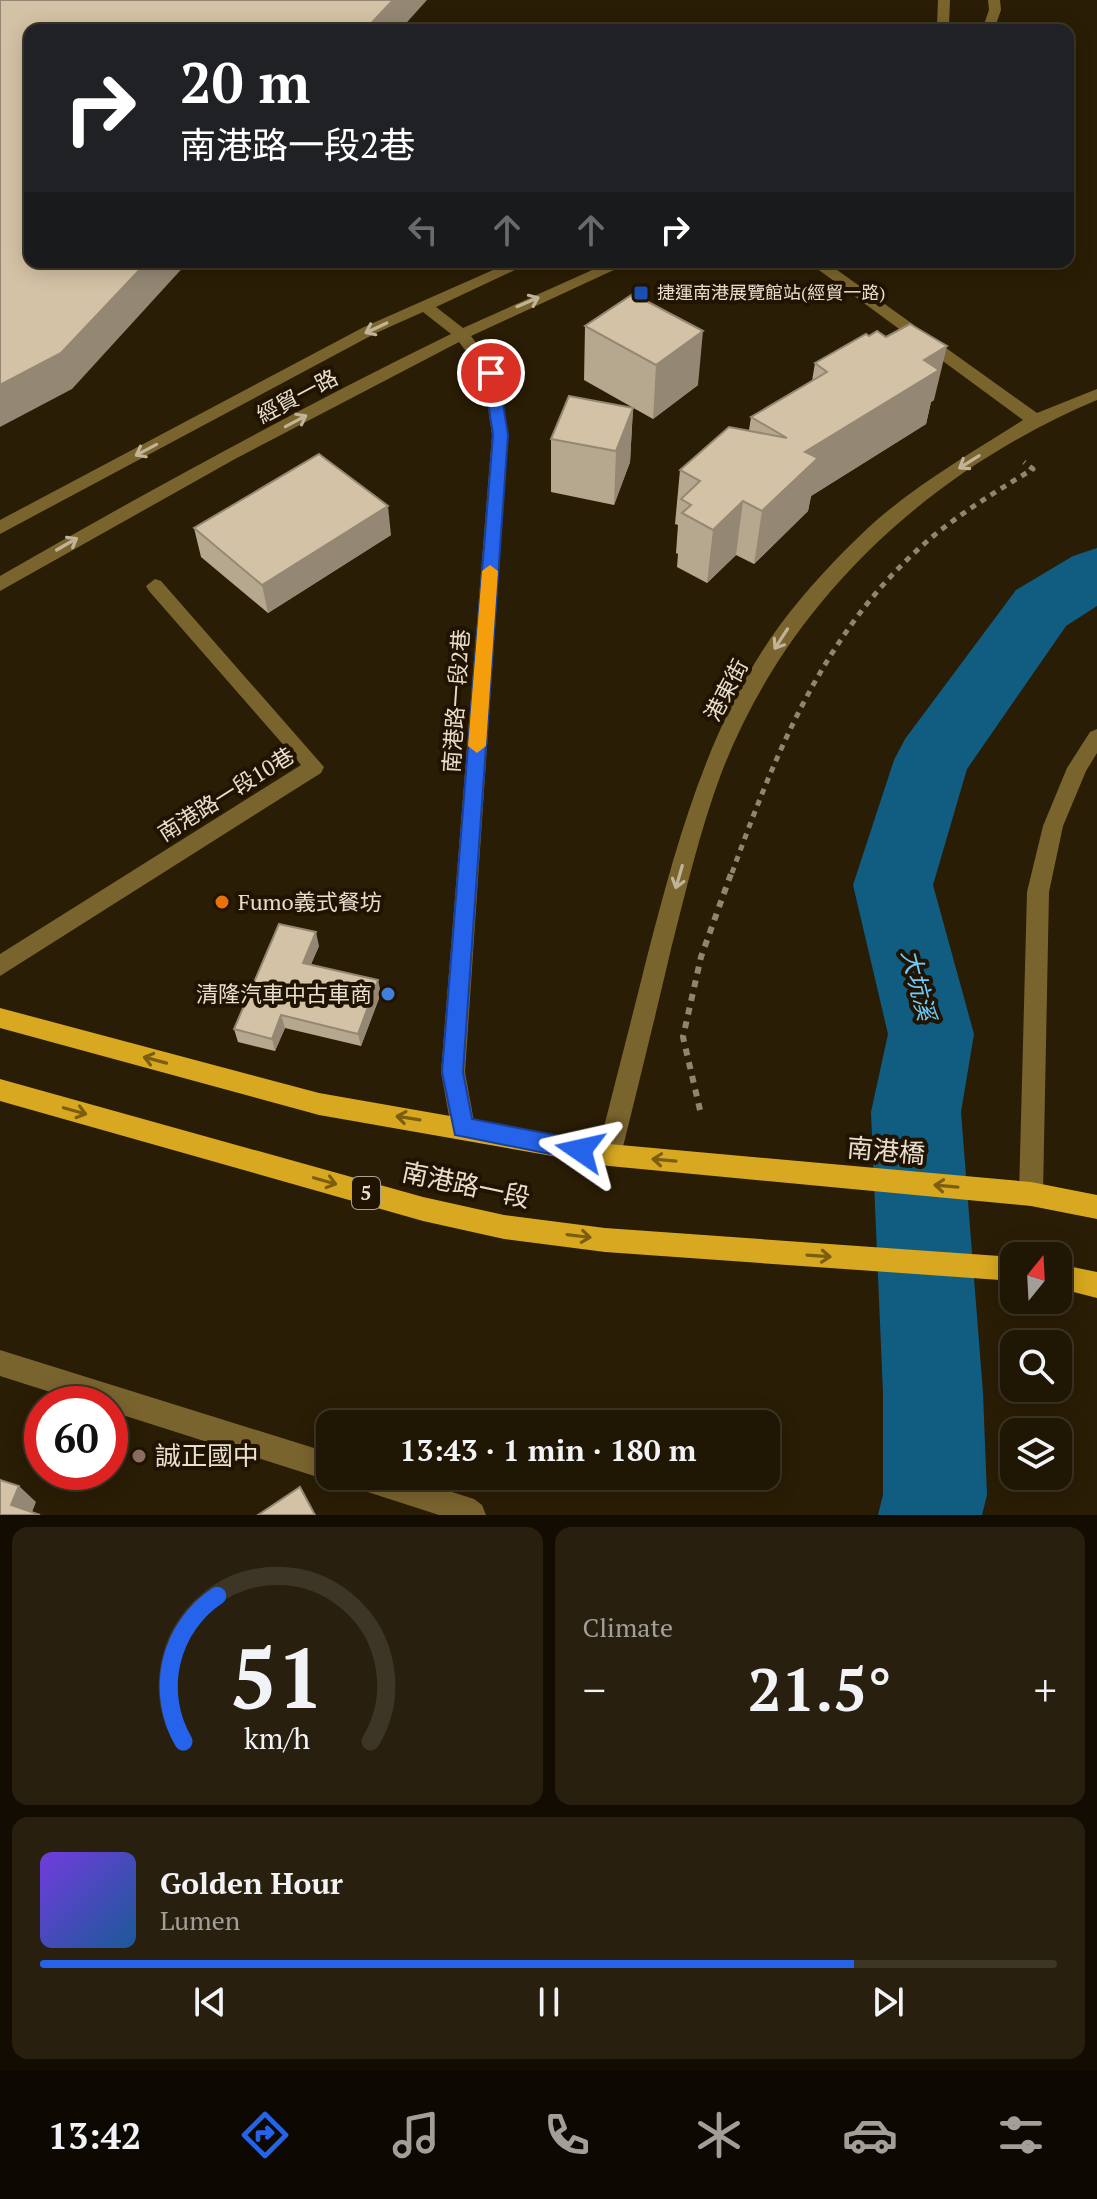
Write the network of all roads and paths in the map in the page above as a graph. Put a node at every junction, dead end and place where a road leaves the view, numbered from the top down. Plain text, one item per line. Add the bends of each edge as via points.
1 (944, 0) edge
2 (994, 0) edge
3 (943, 24) edge
4 (990, 24) edge
5 (510, 268) edge
6 (609, 268) edge
7 (824, 268) edge
8 (425, 306) junction
9 (462, 335) junction
10 (1097, 394) edge
11 (1035, 420) junction
12 (998, 443) junction
13 (0, 528) edge
14 (0, 584) edge
15 (155, 586) dead end
16 (1097, 737) edge
17 (1087, 773) edge
18 (0, 966) edge
19 (0, 1018) edge
20 (0, 1090) edge
21 (700, 1110) dead end
22 (463, 1127) junction
23 (609, 1155) junction
24 (1028, 1194) junction
25 (1097, 1207) edge
26 (1000, 1268) edge
27 (1072, 1279) edge
28 (1097, 1285) edge
29 (0, 1363) edge
30 (316, 1463) edge
31 (401, 1490) edge
32 (468, 1512) edge

1 - 3 street
2 - 4 street
5 - 8 street, 經貿一路
9 -> 6 street, 經貿一路
7 - 11 street
8 - 9 street, 南港路一段2巷
8 -> 13 street, 經貿一路 via 370,330
14 -> 9 street, 經貿一路
9 - 22 street, 南港路一段2巷 via 491,373 500,435 453,1072
10 - 11 street, 港東街
11 - 12 street, 港東街
12 - 21 path via 1033,469 935,535 882,588 842,638 768,773 701,957 683,1037
12 -> 23 street, 港東街 via 877,530 795,619 747,695 711,774 678,879
15 - 18 street, 南港路一段10巷 via 314,767
16 - 17 street
17 - 24 street via 1053,826 1038,892
22 -> 19 main road via 319,1104
20 -> 26 main road, 南港路一段 / 5 via 491,1224 605,1240
22 - 23 main road
24 -> 23 main road, 南港橋
24 - 25 main road, 南港橋
27 - 28 main road
29 - 30 street
31 - 32 street

